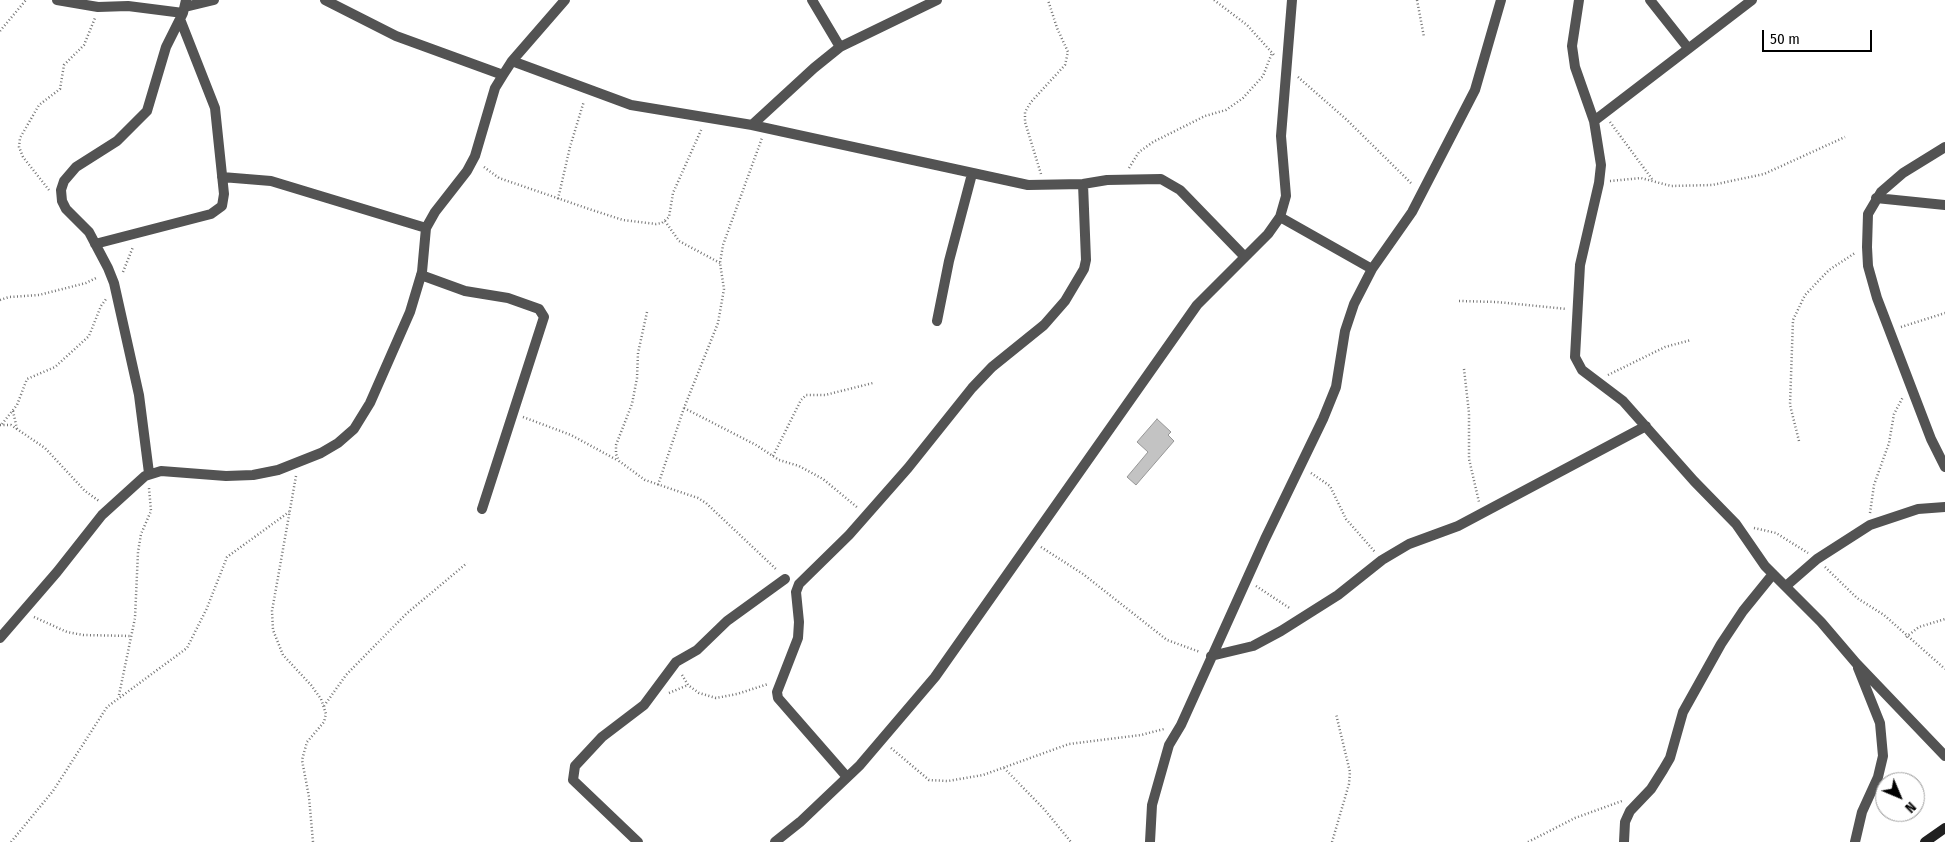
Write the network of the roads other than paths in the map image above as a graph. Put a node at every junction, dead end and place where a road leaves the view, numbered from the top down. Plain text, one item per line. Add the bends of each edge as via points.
1 (57, 0) edge
2 (214, 0) edge
3 (325, 0) edge
4 (565, 0) edge
5 (812, 0) edge
6 (937, 0) edge
7 (1292, 0) edge
8 (1501, 0) edge
9 (1579, 0) edge
10 (1650, 0) edge
11 (1752, 0) edge
12 (183, 10) edge
13 (840, 47) junction
14 (1688, 48) junction
15 (512, 61) junction
16 (503, 75) junction
17 (1594, 121) junction
18 (752, 125) junction
19 (1945, 147) edge
20 (972, 174) junction
21 (222, 177) junction
22 (1083, 184) junction
23 (1876, 198) junction
24 (1945, 205) edge
25 (1280, 217) junction
26 (426, 228) junction
27 (95, 244) junction
28 (1244, 256) junction
29 (1372, 269) junction
30 (420, 275) junction
31 (937, 321) dead end
32 (1646, 426) junction
33 (1945, 467) edge
34 (147, 474) junction
35 (1945, 507) edge
36 (482, 509) dead end
37 (1774, 574) junction
38 (785, 579) road end
39 (1786, 586) junction
40 (0, 638) edge
41 (1211, 656) junction
42 (1856, 663) junction
43 (1945, 756) edge
44 (847, 777) junction
45 (1945, 828) edge
46 (638, 842) edge
47 (775, 842) edge
48 (1150, 842) edge
49 (1624, 842) edge
50 (1855, 842) edge
51 (1925, 842) edge

1 - 12 street via 98,7
2 - 12 street
3 - 16 street via 396,36
4 - 15 street
5 - 13 street
6 - 13 street
7 - 25 street via 1281,136 1286,196
8 - 29 street via 1475,90 1412,212
9 - 17 street via 1572,46 1575,67
10 - 14 street
11 - 14 street
12 - 21 street via 215,108
12 - 27 street via 166,47 147,111 117,141 68,174 61,190 66,209 89,232
13 - 18 street
14 - 17 street
15 - 16 street
15 - 18 street via 631,105
16 - 26 street via 492,97 475,156
17 - 32 street via 1601,165 1580,265 1575,357 1582,370 1623,401
18 - 20 street
19 - 23 street via 1903,173
20 - 22 street via 1028,185
20 - 31 street
21 - 26 street via 271,181
21 - 27 street via 224,201 211,214
22 - 28 street via 1126,179 1161,179 1172,183
22 - 44 street via 1086,260 1075,286 1044,325 992,367 972,388 934,438 867,515 799,584 796,592 798,638 781,679 778,698
23 - 24 street
23 - 33 street via 1868,214 1867,247 1872,283 1930,439
25 - 28 street via 1268,234
25 - 29 street
26 - 30 street
27 - 34 street via 108,268 115,292 139,396
28 - 44 street via 1197,305 935,677
29 - 41 street via 1354,304 1336,387
30 - 34 street via 410,312 362,418 338,443 298,464 253,475 161,471
30 - 36 street via 465,291 508,298 542,312 542,325
32 - 37 street via 1736,524
32 - 41 street via 1458,526 1409,544 1303,618 1253,646
34 - 40 street via 86,533
35 - 39 street via 1918,509 1870,525 1817,559
37 - 39 street
37 - 49 street via 1721,644 1683,712 1666,764 1656,782 1630,811 1625,822
38 - 46 street via 727,621 697,650 676,662 649,700 602,737 575,766 572,774 577,785
39 - 42 street
41 - 48 street via 1170,746 1152,805
42 - 43 street
42 - 50 street via 1880,724 1883,756 1878,777 1862,812
44 - 47 street
45 - 51 street

